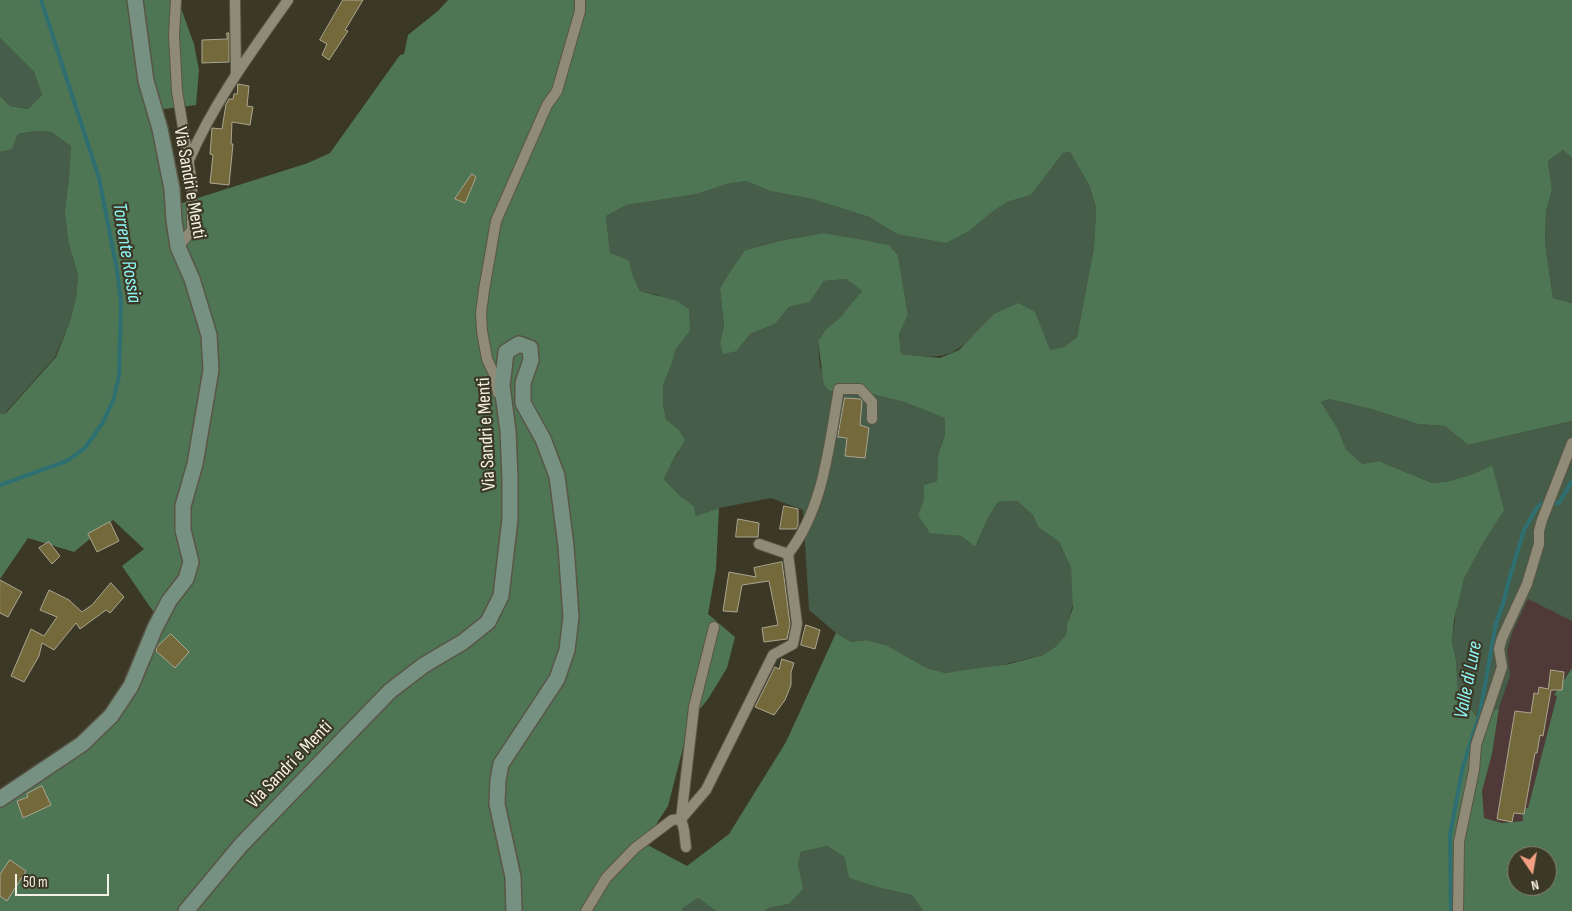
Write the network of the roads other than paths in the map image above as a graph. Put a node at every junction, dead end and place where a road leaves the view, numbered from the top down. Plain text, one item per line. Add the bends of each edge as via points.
1 (135, 0) edge
2 (176, 0) edge
3 (235, 0) edge
4 (288, 0) edge
5 (580, 0) edge
6 (236, 75) junction
7 (189, 161) junction
8 (178, 246) junction
9 (504, 402) junction
10 (872, 420) dead end
11 (1572, 444) edge
12 (759, 544) dead end
13 (788, 554) junction
14 (714, 627) dead end
15 (0, 799) edge
16 (681, 819) junction
17 (686, 847) dead end
18 (186, 911) edge
19 (514, 911) edge
20 (586, 911) edge
21 (1458, 911) edge

1 - 8 main road, Via Sandri e Menti via 146,81 172,189
2 - 7 street via 177,90
3 - 6 street
4 - 6 street
5 - 9 street via 580,11 557,91 547,105 496,221 481,322 487,359 498,396
6 - 7 street via 201,132
7 - 8 street via 192,230
8 - 15 main road, Via Sandri e Menti via 209,335 211,370 195,464 183,506 183,530 191,562 186,579 169,601 131,686 110,716 82,744
9 - 18 main road, Via Sandri e Menti via 509,450 510,519 501,596 488,622 390,691 241,845
9 - 19 main road, Via Sandri e Menti via 502,386 506,352 520,344 530,348 531,360 523,383 523,403 543,439 557,476 571,616 567,650 557,679 501,764 497,804 513,877
10 - 13 street via 872,402 860,389 839,389 821,486 801,537
11 - 21 street via 1539,531 1537,553 1527,584 1499,649 1502,667 1476,745 1459,842
12 - 13 street
13 - 16 street via 797,624 793,644 773,655 706,790
14 - 16 street via 694,707
16 - 17 street
16 - 20 street via 672,820 635,848 606,878

